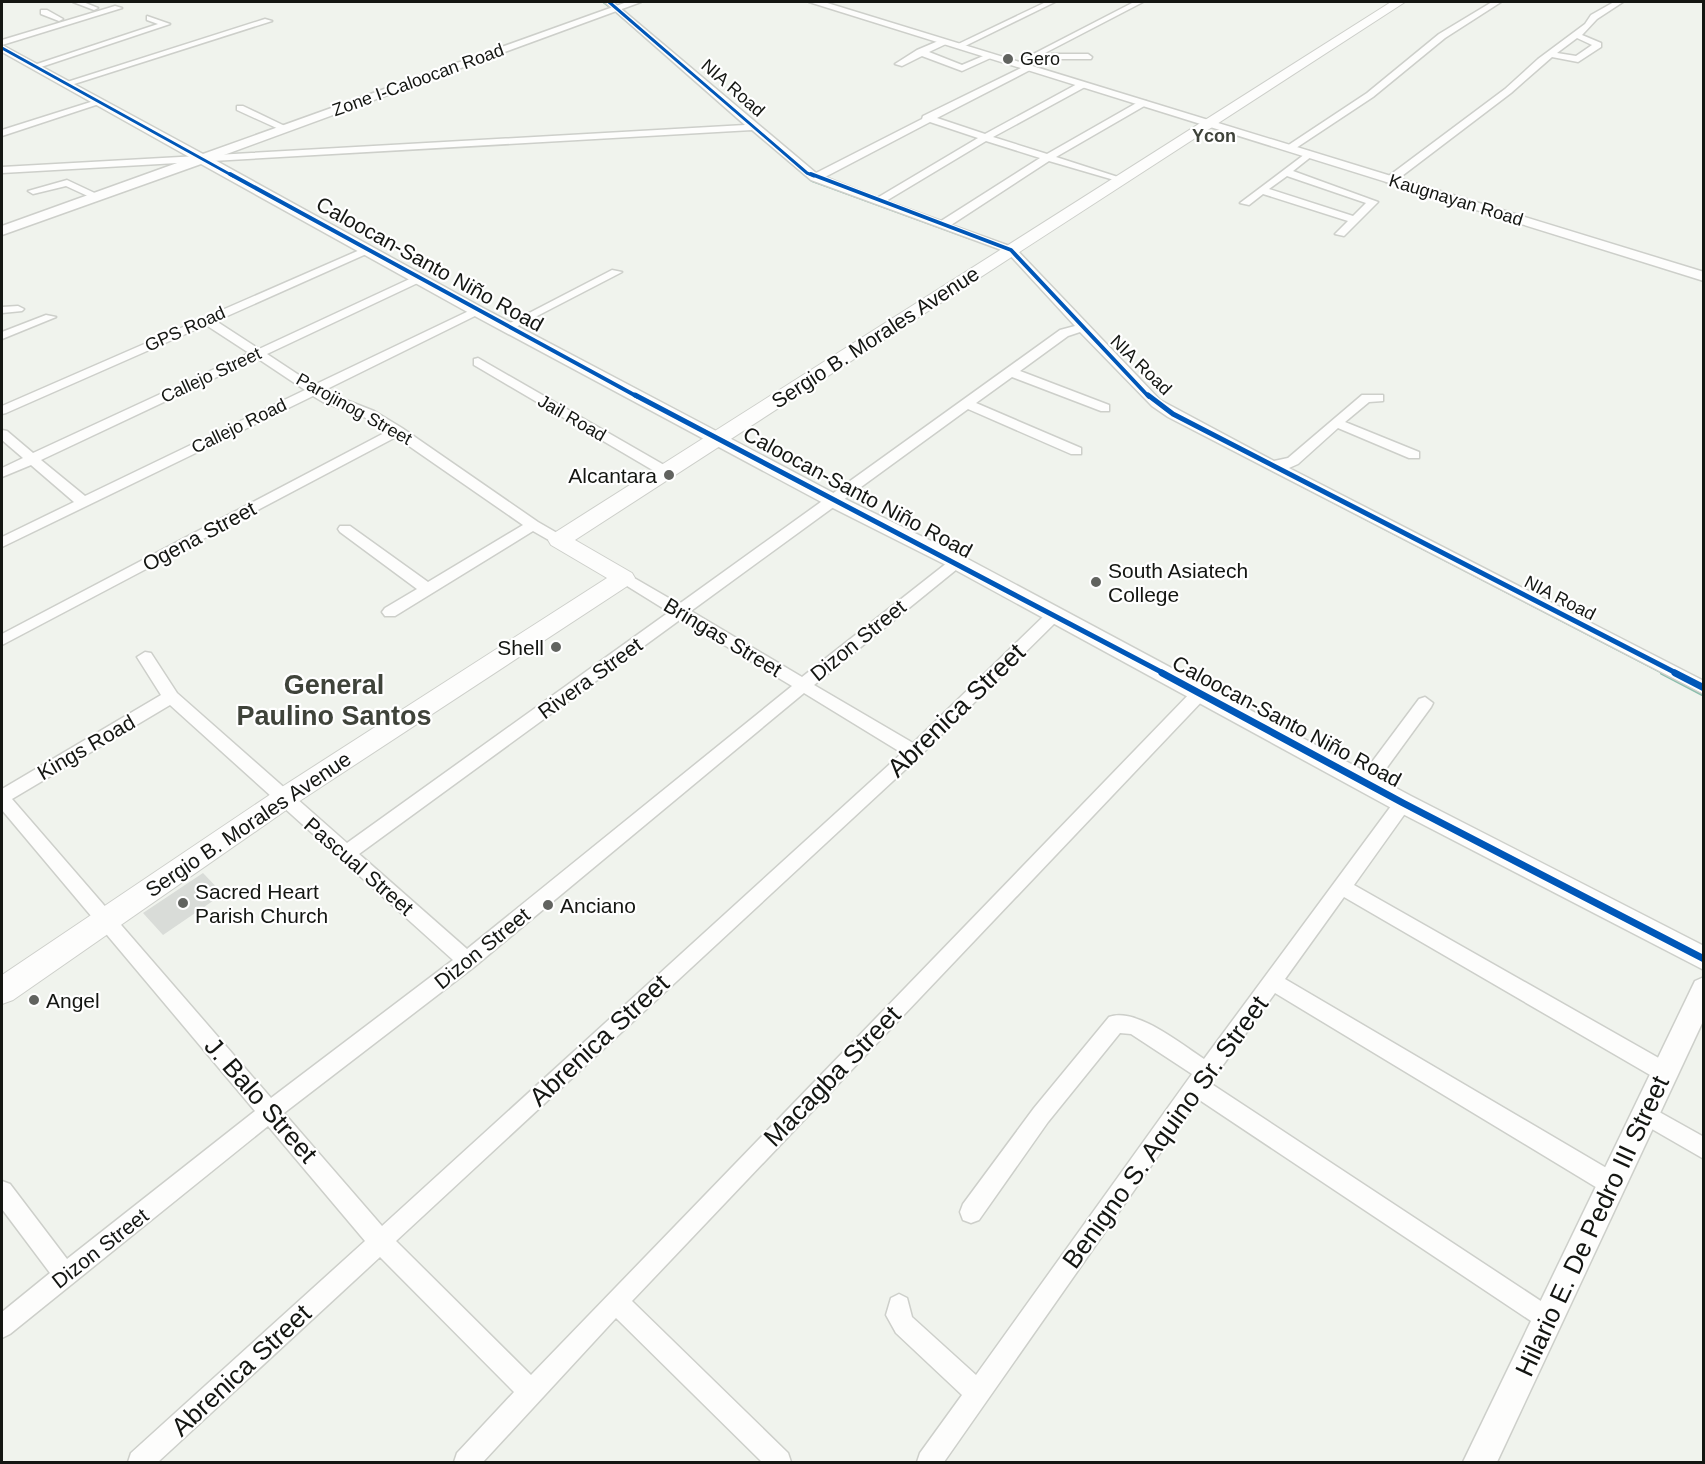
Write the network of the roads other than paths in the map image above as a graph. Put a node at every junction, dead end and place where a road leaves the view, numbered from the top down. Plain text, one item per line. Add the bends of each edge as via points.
1 (77, 2) edge
2 (636, 2) edge
3 (814, 2) edge
4 (1051, 2) edge
5 (1139, 2) edge
6 (1399, 2) edge
7 (1497, 2) edge
8 (1619, 2) edge
9 (118, 5) edge
10 (613, 5) edge
11 (94, 8) junction
12 (44, 12) dead end
13 (150, 18) dead end
14 (59, 19) junction
15 (268, 21) dead end
16 (1576, 35) junction
17 (2, 36) edge
18 (943, 42) junction
19 (2, 43) edge
20 (958, 46) junction
21 (2, 48) edge
22 (920, 52) junction
23 (1550, 54) junction
24 (991, 56) junction
25 (1088, 57) dead end
26 (899, 63) dead end
27 (1025, 63) junction
28 (35, 66) junction
29 (962, 68) junction
30 (946, 75) dead end
31 (68, 84) junction
32 (1082, 85) junction
33 (100, 102) junction
34 (1143, 103) junction
35 (240, 108) dead end
36 (926, 118) junction
37 (1209, 123) junction
38 (754, 127) junction
39 (284, 128) junction
40 (2, 133) edge
41 (986, 137) junction
42 (1290, 148) junction
43 (1309, 154) junction
44 (200, 158) junction
45 (1047, 158) junction
46 (2, 170) edge
47 (1285, 172) junction
48 (815, 178) junction
49 (1117, 180) junction
50 (1390, 180) junction
51 (1261, 190) junction
52 (33, 191) dead end
53 (96, 196) junction
54 (878, 202) junction
55 (1245, 203) dead end
56 (1356, 220) junction
57 (943, 225) junction
58 (2, 231) edge
59 (1340, 234) dead end
60 (369, 249) junction
61 (1011, 250) junction
62 (616, 272) dead end
63 (1704, 277) edge
64 (420, 278) junction
65 (18, 309) dead end
66 (2, 310) edge
67 (477, 311) junction
68 (50, 317) dead end
69 (207, 320) junction
70 (508, 327) junction
71 (1078, 328) junction
72 (2, 336) edge
73 (259, 353) junction
74 (478, 362) dead end
75 (1011, 372) junction
76 (313, 390) junction
77 (1380, 398) dead end
78 (968, 404) junction
79 (1105, 408) dead end
80 (2, 410) edge
81 (1335, 423) junction
82 (397, 431) junction
83 (2, 434) edge
84 (719, 438) junction
85 (1076, 451) dead end
86 (1414, 455) dead end
87 (30, 459) junction
88 (1268, 465) junction
89 (666, 472) junction
90 (2, 473) edge
91 (834, 501) junction
92 (84, 502) junction
93 (533, 525) junction
94 (345, 529) dead end
95 (559, 540) junction
96 (2, 542) edge
97 (957, 562) junction
98 (624, 578) junction
99 (428, 589) junction
100 (390, 612) dead end
101 (682, 612) junction
102 (1054, 615) junction
103 (2, 640) edge
104 (145, 657) dead end
105 (803, 686) junction
106 (1704, 688) edge
107 (1201, 692) junction
108 (171, 697) junction
109 (1425, 703) dead end
110 (914, 752) junction
111 (1366, 783) junction
112 (2, 798) edge
113 (283, 799) junction
114 (1403, 803) junction
115 (346, 854) junction
116 (1342, 887) junction
117 (106, 920) junction
118 (1704, 958) edge
119 (467, 962) junction
120 (1273, 982) junction
121 (1704, 989) edge
122 (2, 991) edge
123 (1664, 1072) junction
124 (1202, 1079) junction
125 (271, 1111) junction
126 (1645, 1114) junction
127 (1704, 1149) edge
128 (1612, 1184) junction
129 (2, 1192) edge
130 (971, 1212) dead end
131 (380, 1241) junction
132 (65, 1275) junction
133 (616, 1301) junction
134 (899, 1306) dead end
135 (1548, 1319) junction
136 (2, 1326) edge
137 (531, 1392) junction
138 (980, 1394) junction
139 (140, 1462) edge
140 (466, 1462) edge
141 (779, 1462) edge
142 (929, 1462) edge
143 (1480, 1462) edge

1 - 11 street
2 - 10 street, Zone I-Caloocan Road
3 - 18 street, Kaugnayan Road
4 - 20 street
5 - 27 street
6 - 37 main road, Sergio B. Morales Avenue
7 - 42 street via 1442,36 1370,95
8 - 16 street via 1594,17
9 - 11 street
9 - 19 street
10 - 38 street, NIA Road
10 - 39 street, Zone I-Caloocan Road
11 - 14 street
12 - 14 street
13 - 28 street via 166,24
14 - 17 street
15 - 31 street
16 - 23 street
16 - 23 street via 1598,45 1578,59
18 - 20 street, Kaugnayan Road
18 - 22 street
20 - 24 street, Kaugnayan Road
21 - 28 street, Caloocan-Santo Niño Road
22 - 26 street
22 - 29 street
23 - 50 street via 1508,91
24 - 27 street, Kaugnayan Road
24 - 29 street
25 - 27 street
27 - 32 street, Kaugnayan Road
27 - 36 street
28 - 31 street, Caloocan-Santo Niño Road
29 - 30 street
31 - 33 street, Caloocan-Santo Niño Road
32 - 34 street, Kaugnayan Road
32 - 41 street
33 - 40 street
33 - 44 street, Caloocan-Santo Niño Road
34 - 37 street, Kaugnayan Road
34 - 45 street
35 - 39 street
36 - 41 street
36 - 48 street
37 - 42 street, Kaugnayan Road
37 - 49 main road, Sergio B. Morales Avenue
38 - 44 street
38 - 48 street, NIA Road
39 - 44 street, Zone I-Caloocan Road
41 - 45 street
41 - 54 street
42 - 43 street, Kaugnayan Road
43 - 47 street
43 - 50 street, Kaugnayan Road
44 - 46 street
44 - 53 street, Zone I-Caloocan Road
44 - 60 street, Caloocan-Santo Niño Road
45 - 49 street
45 - 57 street
47 - 51 street
47 - 56 street via 1373,202
48 - 54 street, NIA Road
49 - 61 main road, Sergio B. Morales Avenue
50 - 63 street, Kaugnayan Road
51 - 55 street
51 - 56 street
52 - 53 street via 67,183
53 - 58 street, Zone I-Caloocan Road
54 - 57 street, NIA Road
56 - 59 street
57 - 61 street, NIA Road
60 - 64 street, Caloocan-Santo Niño Road
60 - 69 street, GPS Road
61 - 71 street, NIA Road
61 - 84 main road, Sergio B. Morales Avenue
62 - 70 street
64 - 67 street, Caloocan-Santo Niño Road
64 - 73 street, Callejo Street
65 - 66 street
67 - 70 street, Caloocan-Santo Niño Road
67 - 76 street, Callejo Road
68 - 72 street
69 - 73 street, Parojinog Street
69 - 80 street, GPS Road
70 - 84 street, Caloocan-Santo Niño Road
71 - 75 street, Rivera Street via 1064,333
71 - 88 street, NIA Road via 1156,403
73 - 76 street, Parojinog Street
73 - 87 street, Callejo Street
74 - 89 street, Jail Road
75 - 78 street, Rivera Street
75 - 79 street
76 - 82 street, Parojinog Street
76 - 92 street, Callejo Road
77 - 81 street via 1366,398
78 - 85 street
78 - 91 street, Rivera Street
81 - 86 street
81 - 88 street via 1293,461
82 - 93 street, Parojinog Street
82 - 103 street, Ogena Street
83 - 87 street
84 - 89 main road, Sergio B. Morales Avenue
84 - 91 street, Caloocan-Santo Niño Road
87 - 90 street, Callejo Street
87 - 92 street
88 - 106 street, NIA Road
89 - 95 main road, Sergio B. Morales Avenue
91 - 97 street, Caloocan-Santo Niño Road
91 - 101 street, Rivera Street
92 - 96 street, Callejo Road
93 - 95 street, Parojinog Street
93 - 99 street
94 - 99 street
95 - 98 main road
97 - 102 street, Caloocan-Santo Niño Road
97 - 105 street, Dizon Street
98 - 101 street, Bringas Street
98 - 113 main road, Sergio B. Morales Avenue
99 - 100 street
101 - 105 street, Bringas Street
101 - 115 street, Rivera Street
102 - 107 street, Caloocan-Santo Niño Road
102 - 110 street, Abrenica Street
104 - 108 street, Pascual Street
105 - 110 street, Bringas Street
105 - 119 street, Dizon Street
107 - 111 street, Caloocan-Santo Niño Road
107 - 133 street, Macagba Street
108 - 112 street, Kings Road
108 - 113 street, Pascual Street
109 - 111 street
110 - 131 street, Abrenica Street
111 - 114 street, Caloocan-Santo Niño Road
112 - 117 street, J. Balo Street
113 - 115 street, Pascual Street
113 - 117 main road, Sergio B. Morales Avenue
114 - 116 street, Benigno S. Aquino Sr. Street
114 - 118 street, Caloocan-Santo Niño Road
115 - 119 street, Pascual Street
116 - 120 street, Benigno S. Aquino Sr. Street
116 - 123 street
117 - 122 main road, Sergio B. Morales Avenue
117 - 125 street, J. Balo Street
119 - 125 street, Dizon Street
120 - 124 street, Benigno S. Aquino Sr. Street
120 - 128 street
121 - 123 street, Hilario E. De Pedro III Street
123 - 126 street, Hilario E. De Pedro III Street
124 - 130 street via 1135,1026 1116,1023 1048,1106
124 - 135 street
124 - 138 street, Benigno S. Aquino Sr. Street
125 - 131 street, J. Balo Street
125 - 132 street, Dizon Street
126 - 127 street
126 - 128 street, Hilario E. De Pedro III Street
128 - 135 street, Hilario E. De Pedro III Street
129 - 132 street
131 - 137 street, J. Balo Street
131 - 139 street, Abrenica Street
132 - 136 street, Dizon Street
133 - 137 street, Macagba Street
133 - 141 street
134 - 138 street via 898,1315 904,1325
135 - 143 street, Hilario E. De Pedro III Street
137 - 140 street, Macagba Street
138 - 142 street, Benigno S. Aquino Sr. Street

